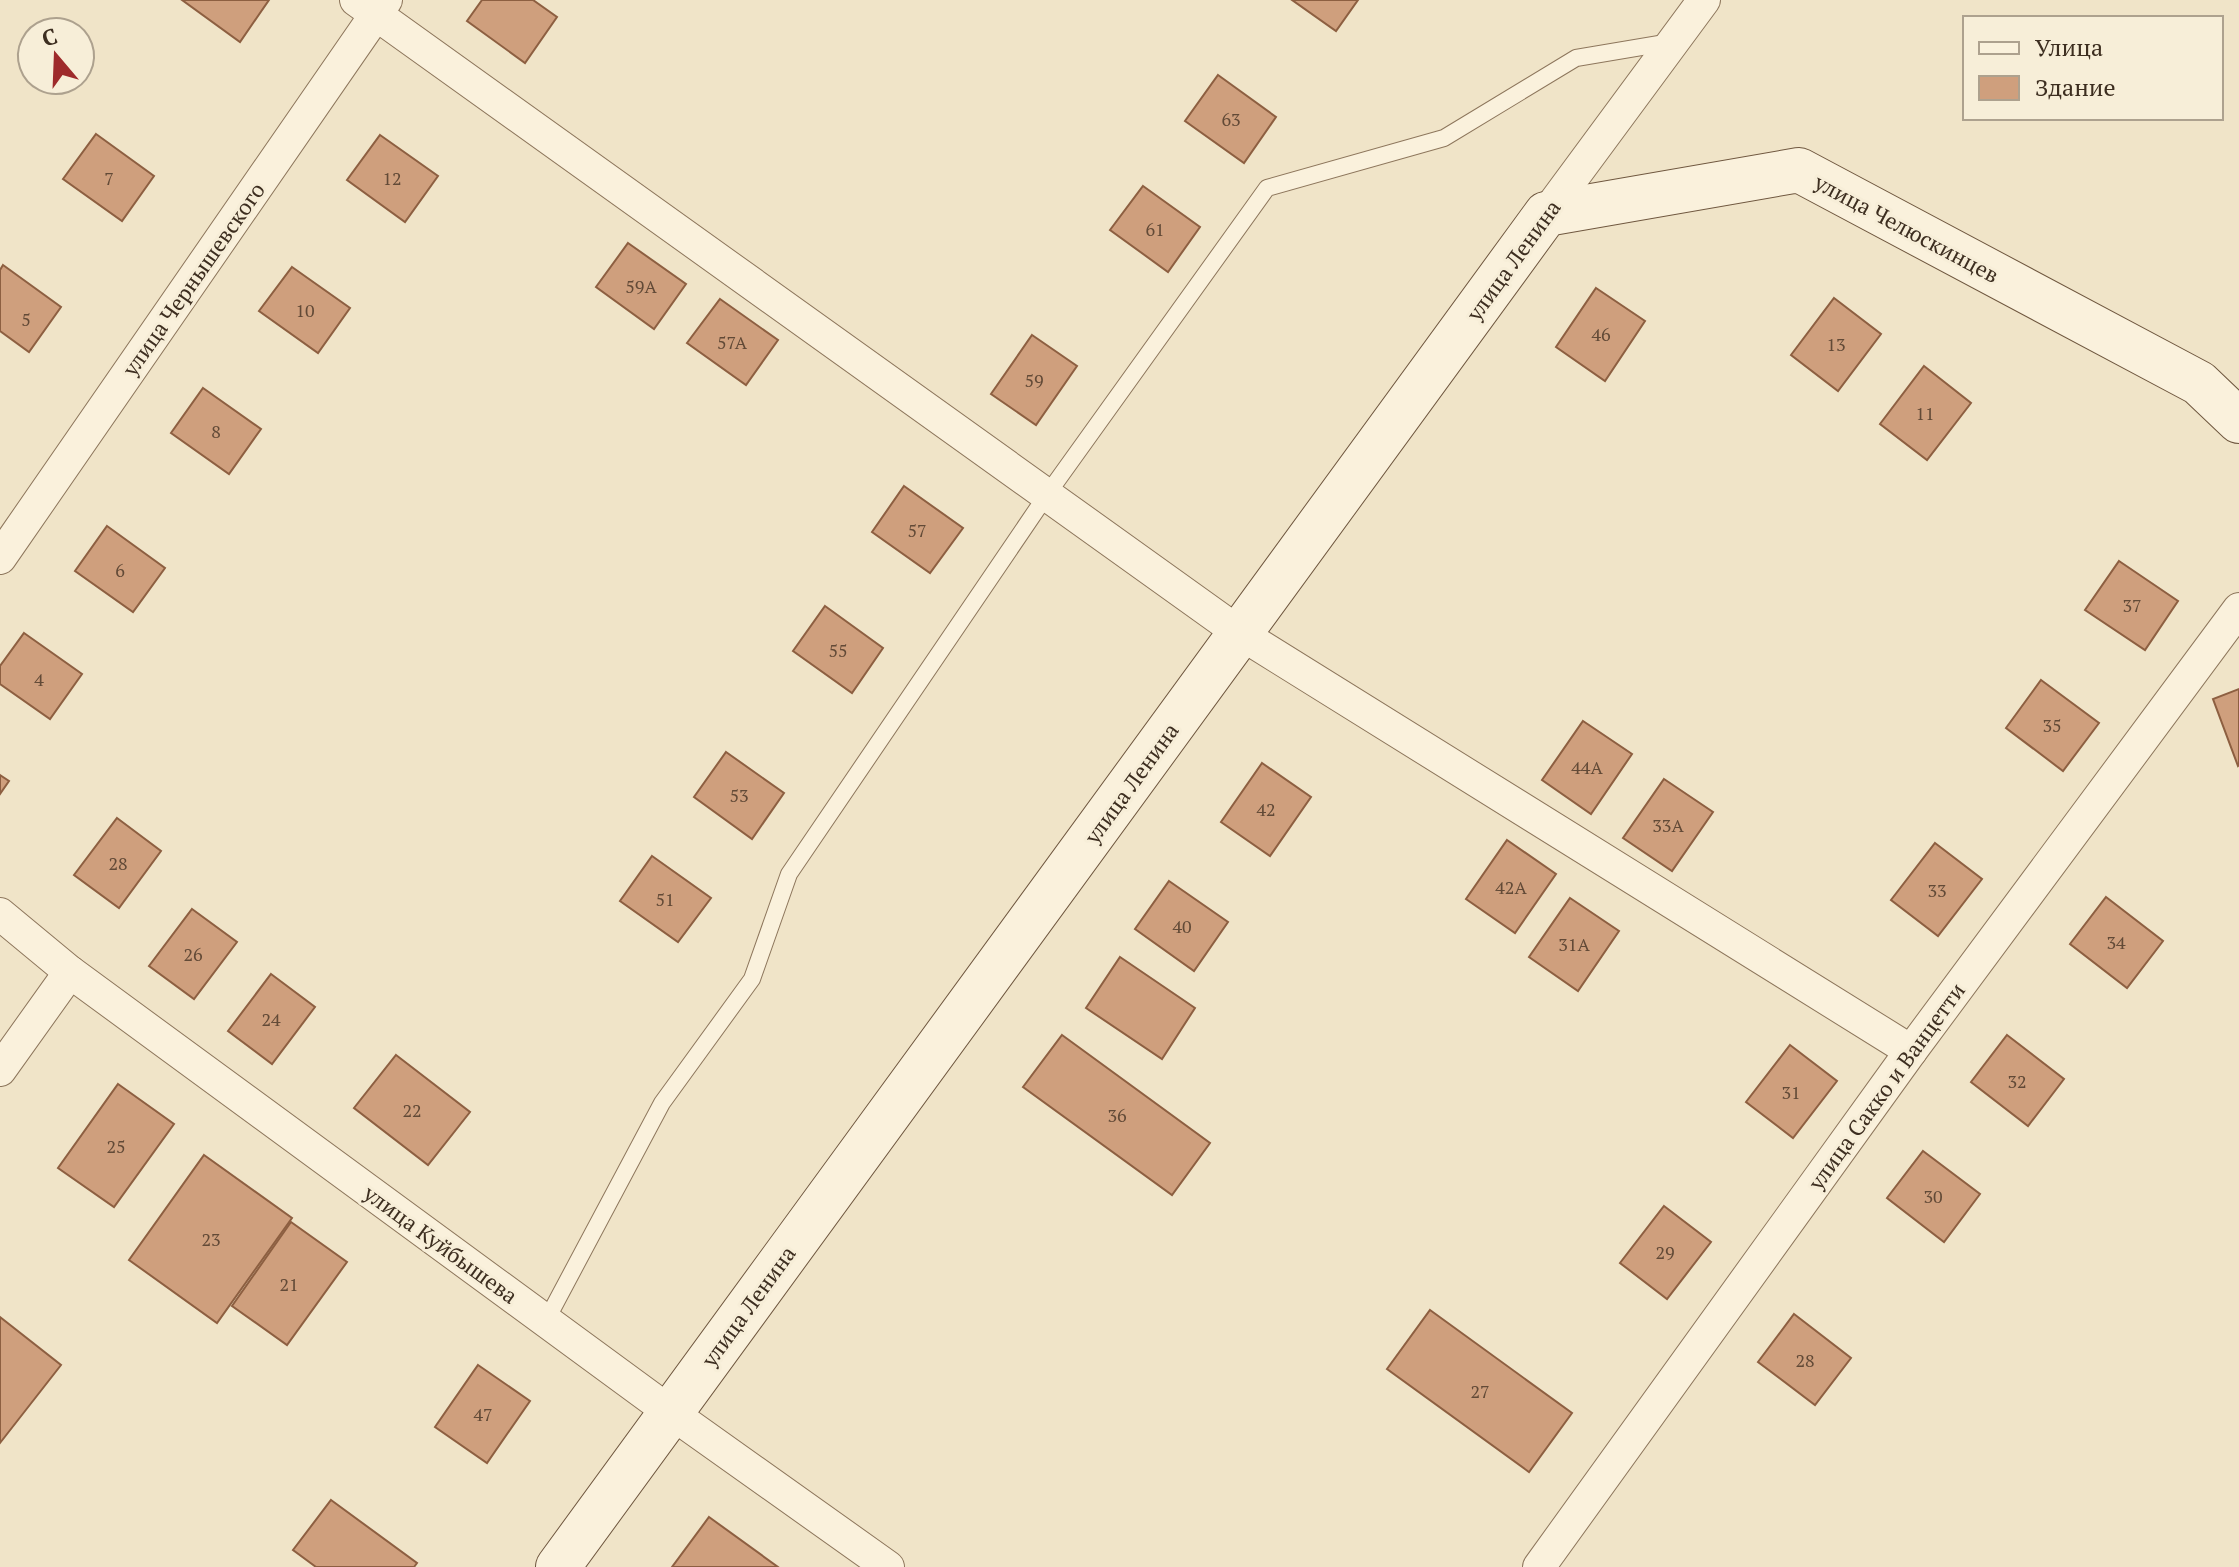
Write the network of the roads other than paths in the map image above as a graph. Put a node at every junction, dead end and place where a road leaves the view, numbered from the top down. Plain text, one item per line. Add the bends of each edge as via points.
1 (1704, 0) edge
2 (373, 5) edge
3 (1676, 41) junction
4 (1546, 214) junction
5 (2219, 384) edge
6 (2239, 421) edge
7 (1046, 496) junction
8 (0, 558) edge
9 (2239, 609) edge
10 (1241, 634) junction
11 (0, 914) edge
12 (70, 972) junction
13 (1911, 1051) junction
14 (0, 1070) edge
15 (546, 1321) junction
16 (670, 1412) junction
17 (558, 1567) edge
18 (888, 1567) edge
19 (1539, 1567) edge

1 - 3 street, улица Ленина
2 - 7 street
2 - 8 street, улица Чернышевского
3 - 4 street, улица Ленина
3 - 7 lane via 1576,58 1444,138 1267,188
4 - 5 main road, улица Челюскинцев via 1799,170
4 - 10 main road, улица Ленина
5 - 6 main road, улица Челюскинцев
7 - 10 street
7 - 15 lane via 789,874 752,979 662,1103
9 - 13 street, улица Сакко и Ванцетти
10 - 13 street
10 - 16 main road, улица Ленина
11 - 12 street, улица Куйбышева
12 - 14 street
12 - 15 street, улица Куйбышева
13 - 19 street, улица Сакко и Ванцетти
15 - 16 street, улица Куйбышева
16 - 17 main road, улица Ленина
16 - 18 street, улица Куйбышева

